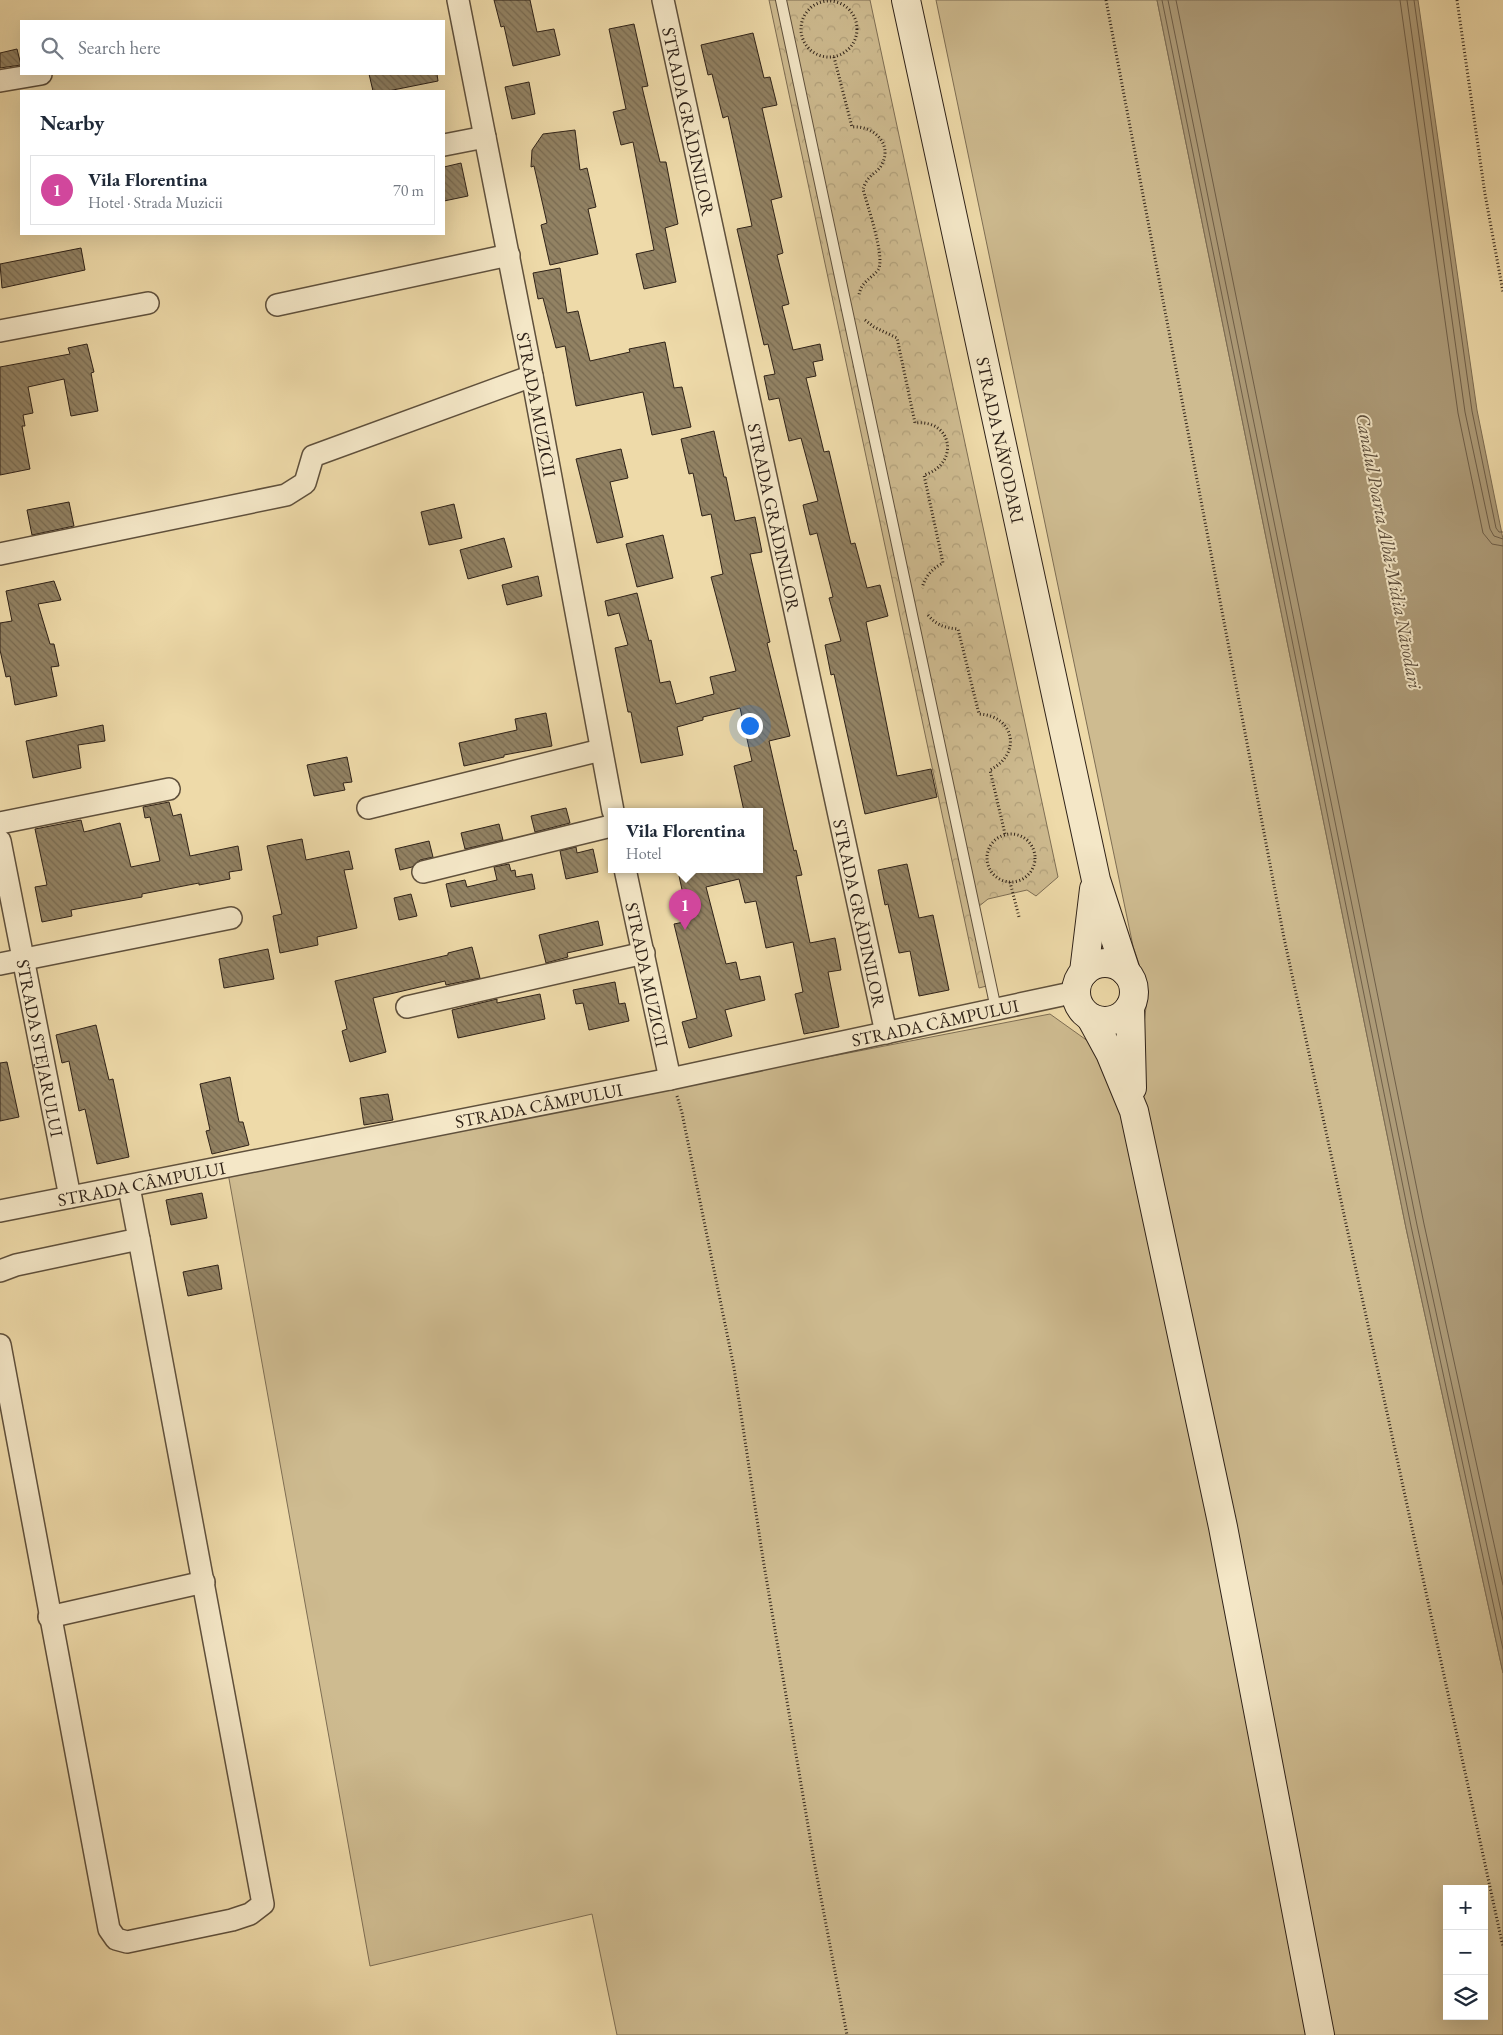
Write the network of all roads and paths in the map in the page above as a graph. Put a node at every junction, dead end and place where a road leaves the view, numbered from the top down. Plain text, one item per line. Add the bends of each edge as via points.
1 (458, 0) edge
2 (663, 0) edge
3 (781, 0) edge
4 (906, 0) edge
5 (1106, 0) edge
6 (1457, 0) edge
7 (824, 1) edge
8 (834, 58) junction
9 (35, 75) edge
10 (0, 81) edge
11 (485, 137) junction
12 (445, 145) edge
13 (509, 255) junction
14 (1503, 292) edge
15 (858, 301) dead end
16 (148, 303) dead end
17 (278, 305) dead end
18 (863, 316) dead end
19 (0, 331) edge
20 (532, 376) junction
21 (0, 554) edge
22 (921, 592) dead end
23 (926, 612) dead end
24 (601, 750) junction
25 (169, 789) dead end
26 (368, 808) dead end
27 (612, 808) edge
28 (0, 823) edge
29 (608, 827) edge
30 (1005, 834) junction
31 (0, 841) edge
32 (423, 872) dead end
33 (626, 873) edge
34 (1096, 880) junction
35 (1010, 882) junction
36 (1019, 916) dead end
37 (231, 918) dead end
38 (644, 953) junction
39 (23, 959) junction
40 (0, 964) edge
41 (1126, 972) junction
42 (1080, 982) junction
43 (407, 1006) dead end
44 (1130, 1007) junction
45 (996, 1009) junction
46 (1091, 1018) junction
47 (886, 1033) junction
48 (670, 1079) junction
49 (1132, 1107) junction
50 (129, 1186) junction
51 (70, 1197) junction
52 (0, 1211) edge
53 (139, 1239) junction
54 (0, 1270) edge
55 (0, 1345) edge
56 (204, 1582) junction
57 (49, 1618) junction
58 (1503, 1947) edge
59 (847, 2035) edge
60 (1320, 2035) edge

1 - 11 street, STRADA MUZICII
2 - 47 street, STRADA GRĂDINILOR
3 - 45 lane
4 - 34 main road, STRADA NĂVODARI
5 - 58 path via 1284,938
6 - 14 path
7 - 8 path via 808,11 802,20 801,30 808,48 815,54
7 - 8 path via 833,1 849,9 857,24 855,42 850,49
8 - 15 path via 852,127 875,132 881,139 885,157 863,189 880,257 878,269 865,281
9 - 10 street
11 - 12 street
11 - 13 street, STRADA MUZICII
13 - 17 street
13 - 20 street, STRADA MUZICII
16 - 19 street
18 - 22 path via 874,327 897,338 915,422 938,428 948,443 948,452 940,468 924,475 943,563 926,576
20 - 21 street via 313,456 305,483 286,495
20 - 24 street, STRADA MUZICII
23 - 30 path via 937,624 958,629 979,714 998,718 1009,733 1011,742 1005,760 990,770
24 - 26 street
24 - 27 street, STRADA MUZICII
25 - 28 street
29 - 32 street
30 - 35 path via 989,849 988,864 996,876
30 - 35 path via 1014,834 1028,841 1035,856 1031,872 1025,878
31 - 39 street, STRADA STEJARULUI
33 - 38 street, STRADA MUZICII
34 - 41 main road, STRADA NĂVODARI
34 - 42 main road, STRADA NĂVODARI
35 - 36 path
37 - 39 street
38 - 43 street
38 - 48 street, STRADA MUZICII
39 - 40 street
39 - 51 street, STRADA STEJARULUI
41 - 42 main road via 1109,964 1100,964 1091,967
41 - 44 main road via 1134,989
42 - 45 street, STRADA CÂMPULUI
42 - 46 main road via 1078,1004
44 - 46 main road via 1115,1019
44 - 49 main road
45 - 47 street, STRADA CÂMPULUI
46 - 49 main road via 1110,1053
47 - 48 street, STRADA CÂMPULUI
48 - 50 street, STRADA CÂMPULUI
48 - 59 path via 682,1113 734,1368 762,1559
49 - 60 main road via 1223,1527
50 - 51 street, STRADA CÂMPULUI
50 - 53 street
51 - 52 street, STRADA CÂMPULUI
53 - 54 street
53 - 56 street
55 - 57 street
56 - 57 street
56 - 57 street via 262,1904 250,1914 232,1920 127,1942 116,1939 108,1929

